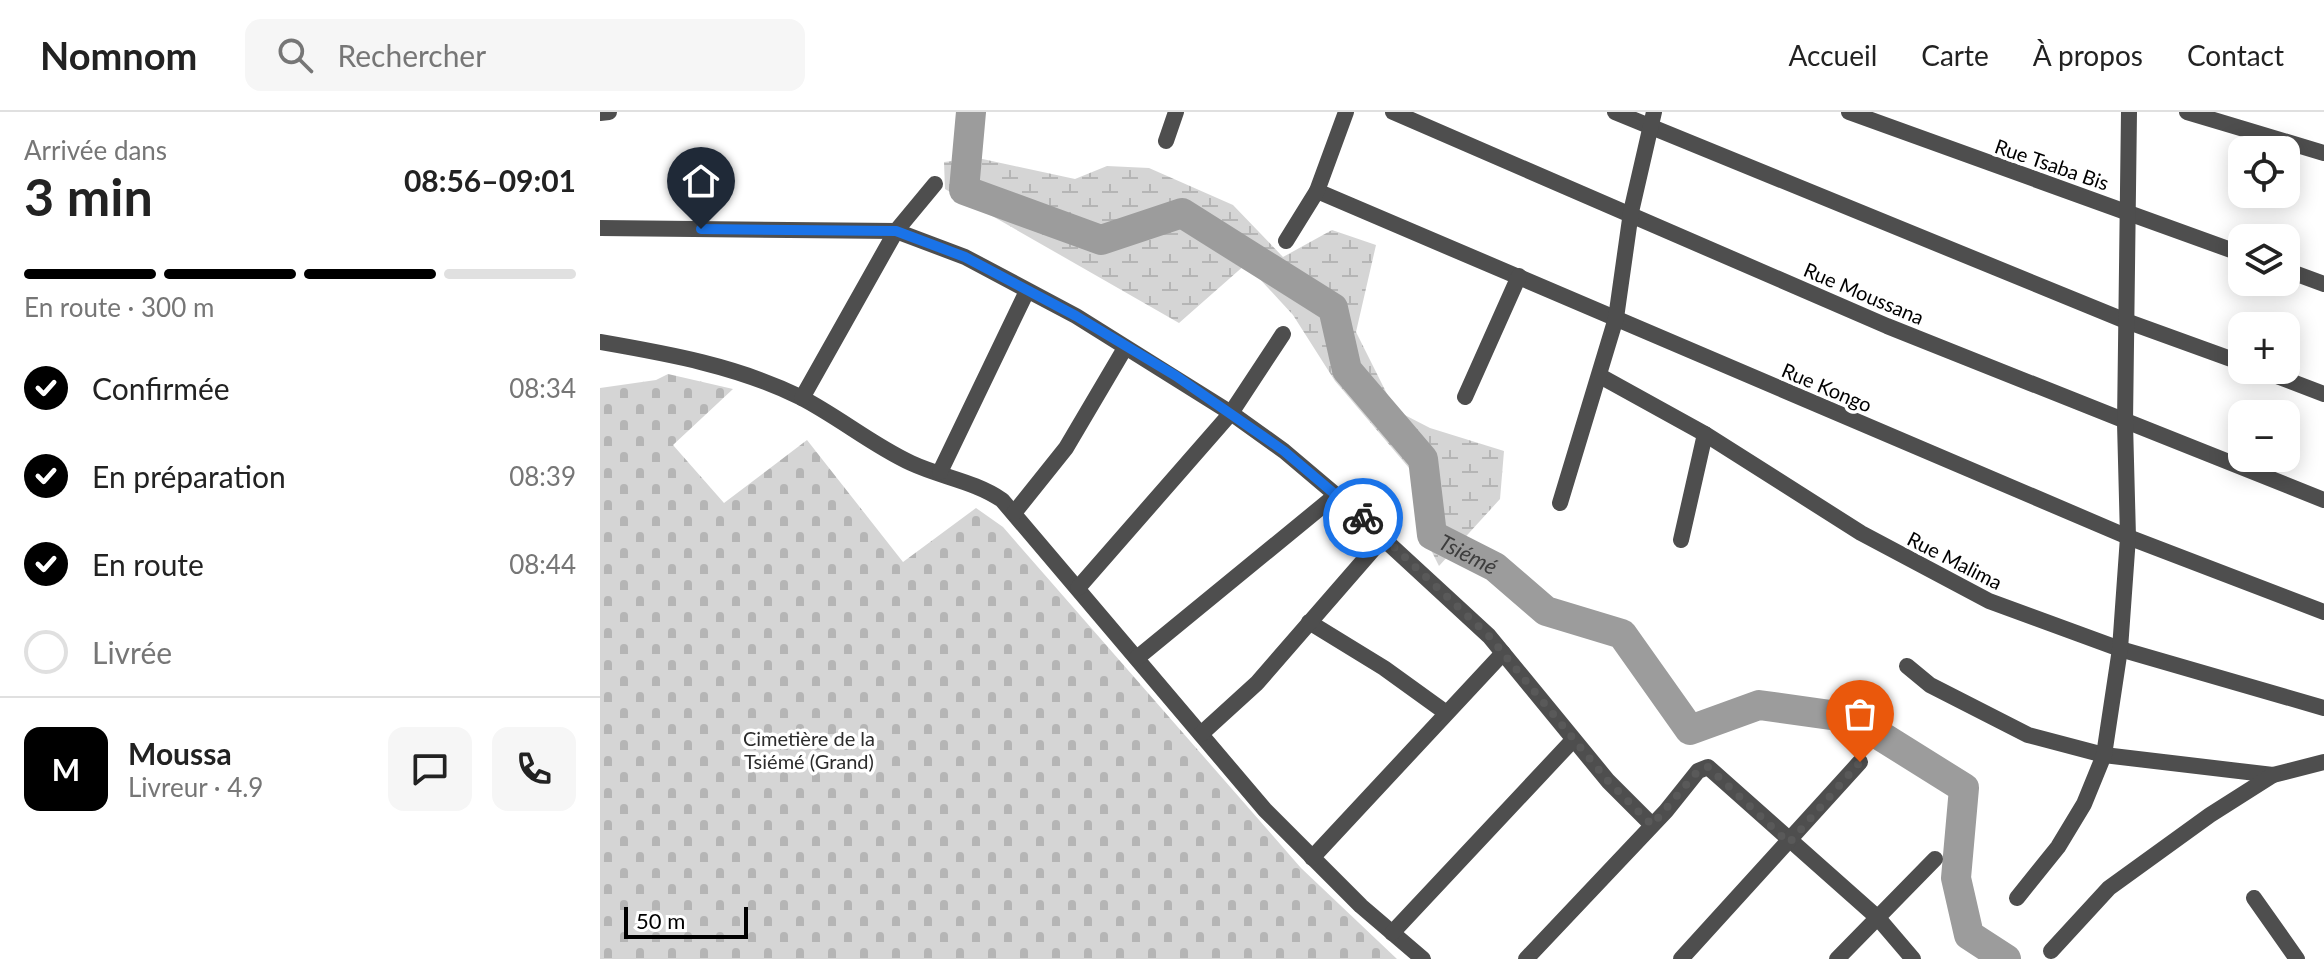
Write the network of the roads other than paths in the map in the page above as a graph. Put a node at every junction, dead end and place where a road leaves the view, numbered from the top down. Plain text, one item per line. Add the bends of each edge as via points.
1 (609, 112) edge
2 (1176, 112) edge
3 (1346, 112) edge
4 (1393, 112) edge
5 (1615, 112) edge
6 (1849, 112) edge
7 (2129, 112) edge
8 (2187, 112) edge
9 (600, 113) edge
10 (1653, 118) edge
11 (1166, 141) dead end
12 (2324, 153) edge
13 (935, 184) dead end
14 (1317, 191) junction
15 (1631, 212) junction
16 (2129, 213) junction
17 (600, 228) edge
18 (896, 231) junction
19 (1286, 241) dead end
20 (2228, 249) edge
21 (2300, 275) edge
22 (1519, 276) junction
23 (2324, 284) edge
24 (1027, 291) junction
25 (1616, 318) junction
26 (2126, 321) junction
27 (1283, 334) dead end
28 (600, 342) edge
29 (1125, 348) junction
30 (2228, 358) edge
31 (1600, 376) junction
32 (2298, 384) edge
33 (2324, 394) edge
34 (1465, 397) dead end
35 (802, 398) junction
36 (1231, 413) junction
37 (2125, 423) junction
38 (1705, 434) junction
39 (940, 472) junction
40 (1336, 495) junction
41 (2324, 500) edge
42 (1560, 503) dead end
43 (1014, 513) junction
44 (1384, 537) junction
45 (2128, 537) junction
46 (1681, 540) dead end
47 (1078, 588) junction
48 (2324, 612) edge
49 (1309, 622) junction
50 (2120, 649) junction
51 (1503, 653) junction
52 (1137, 658) junction
53 (1907, 666) dead end
54 (2324, 708) edge
55 (1445, 712) junction
56 (1201, 734) junction
57 (1573, 740) junction
58 (2104, 755) junction
59 (1860, 762) dead end
60 (2324, 762) edge
61 (2273, 775) junction
62 (1652, 825) junction
63 (1789, 843) junction
64 (1312, 858) junction
65 (1935, 859) dead end
66 (2017, 898) dead end
67 (2254, 898) dead end
68 (1878, 918) junction
69 (1392, 933) junction
70 (2051, 951) dead end
71 (1423, 959) edge
72 (1526, 959) edge
73 (1681, 959) edge
74 (1837, 959) edge
75 (1913, 959) edge
76 (2297, 959) edge

1 - 9 street
2 - 11 street
3 - 14 street
4 - 15 street, Rue Moussana
5 - 10 street
6 - 16 street, Rue Tsaba Bis
7 - 16 street
8 - 12 street
10 - 15 street
10 - 26 street
13 - 18 street
14 - 19 street
14 - 22 street, Rue Kongo
15 - 25 street
15 - 37 street, Rue Moussana via 1887,326
16 - 20 street, Rue Tsaba Bis
16 - 26 street
17 - 18 street
18 - 24 street via 965,257
18 - 35 street
21 - 23 street
22 - 25 street, Rue Kongo
22 - 34 street
24 - 29 street
24 - 39 street
25 - 31 street
25 - 45 street, Rue Kongo
26 - 30 street
26 - 37 street
27 - 36 street
28 - 35 street via 727,367
29 - 36 street
29 - 43 street via 1066,448
31 - 38 street, Rue Malima
31 - 42 street
32 - 33 street
35 - 39 street via 886,450
36 - 40 street
36 - 47 street
37 - 41 street, Rue Moussana
37 - 45 street
38 - 46 street
38 - 50 street, Rue Malima via 1861,533 1976,594
39 - 43 street via 985,489
40 - 44 street
40 - 52 street
43 - 47 street
44 - 49 street
44 - 51 street
45 - 48 street, Rue Kongo
45 - 50 street
47 - 52 street
49 - 55 street
49 - 56 street via 1257,683
50 - 54 street, Rue Malima
50 - 58 street
51 - 55 street
51 - 57 street
52 - 56 street
53 - 58 street via 1930,685 2028,735
55 - 64 street
56 - 64 street
57 - 62 street
57 - 69 street
58 - 61 street
58 - 66 street via 2084,804 2058,847
59 - 63 street
60 - 61 street
61 - 70 street via 2109,888
62 - 63 street via 1698,771 1708,767
62 - 72 street
63 - 68 street
63 - 73 street
64 - 69 street
65 - 68 street
67 - 76 street
68 - 74 street
68 - 75 street
69 - 71 street

